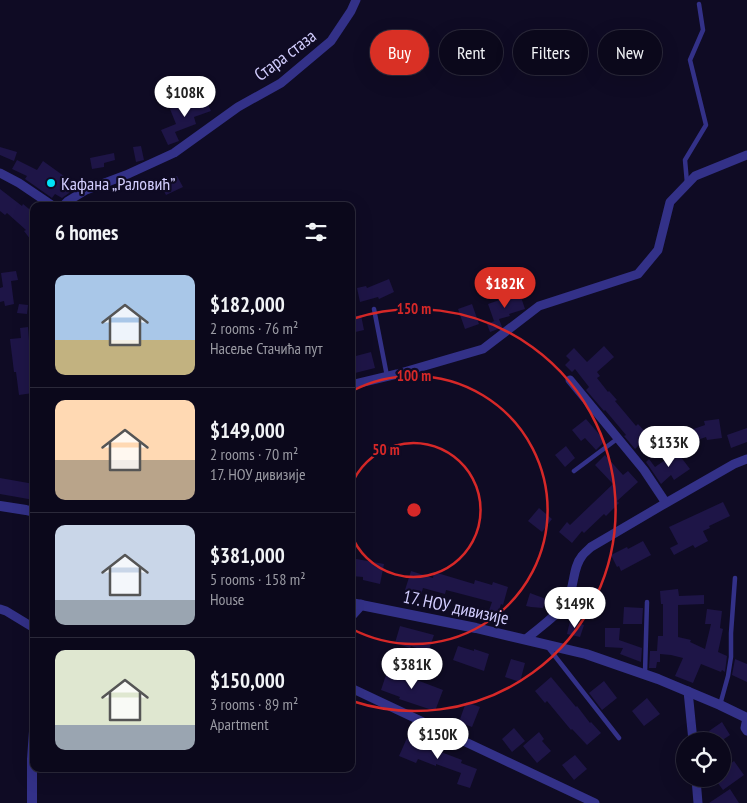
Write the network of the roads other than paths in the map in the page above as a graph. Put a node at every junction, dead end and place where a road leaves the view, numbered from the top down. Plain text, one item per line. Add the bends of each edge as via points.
1 (356, 0) edge
2 (699, 4) dead end
3 (747, 155) edge
4 (0, 173) edge
5 (687, 185) junction
6 (47, 202) edge
7 (67, 202) edge
8 (374, 309) dead end
9 (388, 376) junction
10 (570, 380) dead end
11 (355, 384) edge
12 (617, 439) junction
13 (747, 459) edge
14 (574, 471) dead end
15 (666, 502) junction
16 (0, 506) edge
17 (30, 511) edge
18 (735, 578) dead end
19 (647, 602) dead end
20 (356, 603) edge
21 (0, 609) edge
22 (30, 626) edge
23 (526, 639) junction
24 (544, 643) junction
25 (645, 673) junction
26 (355, 690) edge
27 (688, 691) junction
28 (720, 705) junction
29 (747, 718) edge
30 (747, 730) edge
31 (692, 732) edge
32 (619, 738) dead end
33 (32, 772) edge
34 (697, 787) edge
35 (32, 803) edge
36 (595, 803) edge
37 (698, 803) edge

1 - 7 street, Стара стаза via 331,41 281,83 238,107 174,153 86,190
2 - 5 lane via 703,30 690,60 706,125 685,160
3 - 5 street via 695,176
4 - 6 street
5 - 9 street via 670,202 658,250 638,274 539,306 483,349
8 - 9 lane
9 - 11 street
10 - 12 street
12 - 14 lane
12 - 15 street
13 - 15 street
15 - 23 street via 582,555 566,602
16 - 17 street
18 - 28 lane via 731,657
19 - 25 lane
20 - 23 street, 17. НОУ дивизије
21 - 22 street
23 - 24 street, 17. НОУ дивизије
24 - 25 street, 17. НОУ дивизије
24 - 32 lane
25 - 27 street, 17. НОУ дивизије
26 - 36 street
27 - 28 street, 17. НОУ дивизије
27 - 31 street
28 - 29 street, 17. НОУ дивизије
29 - 30 street
33 - 35 street
34 - 37 street

